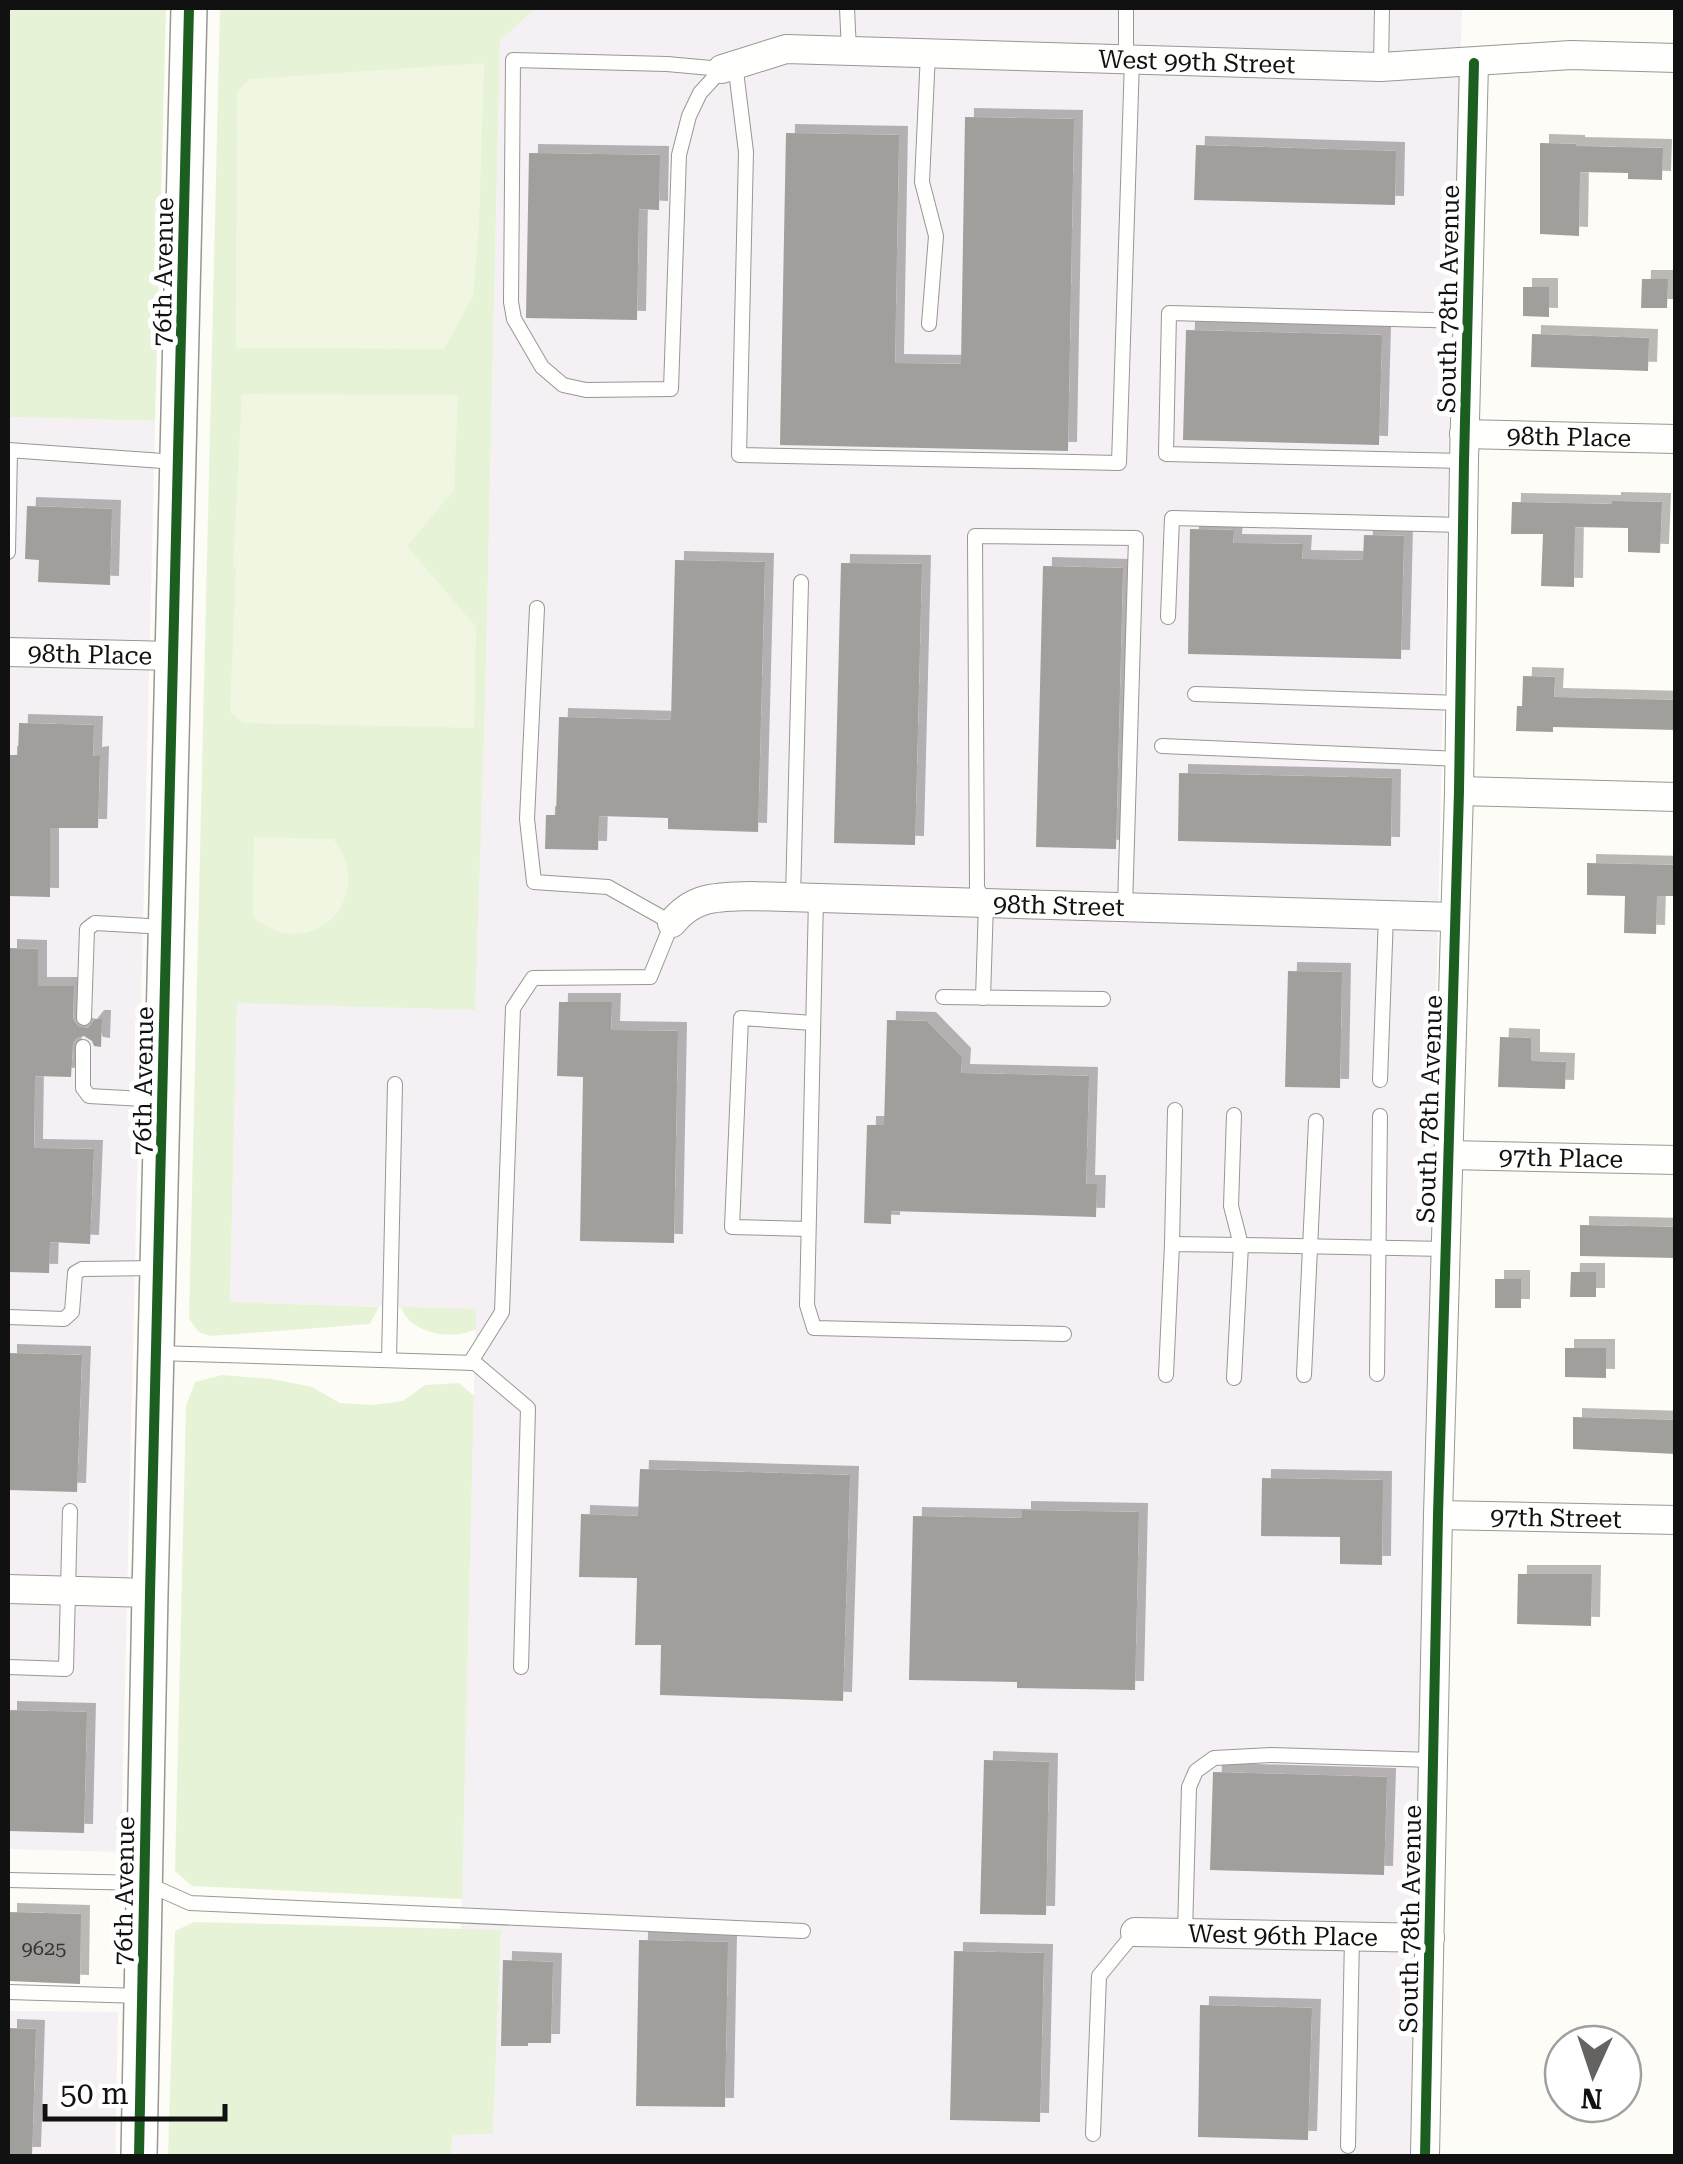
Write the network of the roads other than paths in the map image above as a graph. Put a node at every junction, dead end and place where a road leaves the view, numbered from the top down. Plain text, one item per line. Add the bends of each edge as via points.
1 (189, 8) edge
2 (848, 8) edge
3 (1126, 8) edge
4 (1382, 8) edge
5 (849, 51) junction
6 (928, 54) junction
7 (1676, 58) edge
8 (1129, 59) junction
9 (1474, 63) junction
10 (729, 66) junction
11 (1382, 67) junction
12 (1467, 321) junction
13 (929, 324) dead end
14 (1676, 439) edge
15 (1464, 448) junction
16 (9, 450) edge
17 (178, 462) junction
18 (1463, 526) junction
19 (8, 552) edge
20 (801, 582) dead end
21 (536, 608) dead end
22 (1168, 617) dead end
23 (8, 652) edge
24 (174, 656) junction
25 (1195, 694) dead end
26 (1460, 703) junction
27 (1162, 746) dead end
28 (1460, 759) junction
29 (1459, 792) junction
30 (1676, 796) edge
31 (804, 898) junction
32 (986, 903) junction
33 (1125, 907) junction
34 (1386, 915) junction
35 (1454, 917) junction
36 (672, 923) junction
37 (167, 928) junction
38 (943, 997) dead end
39 (983, 998) junction
40 (1103, 1000) dead end
41 (84, 1018) dead end
42 (813, 1023) junction
43 (83, 1047) dead end
44 (1380, 1080) dead end
45 (395, 1084) dead end
46 (162, 1100) junction
47 (1175, 1110) dead end
48 (1234, 1115) dead end
49 (1380, 1116) dead end
50 (1316, 1121) dead end
51 (1448, 1155) junction
52 (1676, 1160) edge
53 (808, 1230) junction
54 (1172, 1244) junction
55 (1242, 1245) junction
56 (1310, 1246) junction
57 (1378, 1247) junction
58 (1446, 1249) junction
59 (158, 1268) junction
60 (8, 1317) edge
61 (1064, 1334) dead end
62 (156, 1353) junction
63 (388, 1360) junction
64 (470, 1362) junction
65 (1378, 1374) dead end
66 (1304, 1375) dead end
67 (1166, 1376) dead end
68 (1234, 1378) dead end
69 (70, 1510) dead end
70 (1438, 1514) junction
71 (1676, 1520) edge
72 (8, 1589) edge
73 (67, 1591) junction
74 (150, 1593) junction
75 (521, 1667) dead end
76 (8, 1668) edge
77 (1433, 1760) junction
78 (8, 1880) edge
79 (144, 1883) junction
80 (803, 1931) dead end
81 (1136, 1932) joint
82 (1185, 1933) junction
83 (1352, 1936) junction
84 (1430, 1938) junction
85 (8, 1992) edge
86 (142, 1996) junction
87 (1094, 2134) dead end
88 (1348, 2146) dead end
89 (139, 2156) edge
90 (1425, 2156) edge

1 - 17 street, 76th Avenue
2 - 5 lane
3 - 8 lane
4 - 11 lane
5 - 6 street, West 99th Street
5 - 10 street, West 99th Street via 786,49
6 - 8 street, West 99th Street
6 - 13 lane via 922,182 936,236
7 - 9 street, West 99th Street via 1571,55
8 - 10 lane via 1119,463 739,455 746,152
8 - 11 street, West 99th Street
9 - 11 street, West 99th Street
9 - 12 street, South 78th Avenue
10 - 10 lane via 513,60 510,302 542,368 563,386 671,389 679,155 700,93
12 - 15 street, South 78th Avenue
12 - 15 lane via 1169,314 1166,454
14 - 15 street, 98th Place
15 - 18 street, South 78th Avenue
16 - 17 lane
16 - 19 lane
17 - 24 street, 76th Avenue
18 - 22 lane via 1172,518
18 - 26 street, South 78th Avenue
20 - 31 lane
21 - 36 lane via 527,819 534,882 608,887
23 - 24 street, 98th Place
24 - 37 street, 76th Avenue
25 - 26 lane
26 - 28 street, South 78th Avenue
27 - 28 lane
28 - 29 street, South 78th Avenue
29 - 30 street
29 - 35 street, South 78th Avenue
31 - 32 street, 98th Street
31 - 36 street, 98th Street via 723,896 698,901
31 - 42 lane
32 - 33 street, 98th Street
32 - 33 lane via 977,888 975,536 1136,538
32 - 39 lane
33 - 34 street, 98th Street
34 - 35 street, 98th Street
34 - 44 lane
35 - 51 street, South 78th Avenue
36 - 64 lane via 650,977 533,978 514,1008 502,1312
37 - 41 lane via 95,922 87,929
37 - 46 street, 76th Avenue
38 - 39 lane
39 - 40 lane
42 - 53 lane
42 - 53 lane via 741,1018 732,1226
43 - 46 lane via 89,1096
45 - 63 lane
46 - 59 street, 76th Avenue
47 - 54 lane
48 - 55 lane via 1230,1206
49 - 57 lane
50 - 56 lane
51 - 52 street, 97th Place
51 - 58 street, South 78th Avenue
53 - 61 lane via 807,1305 814,1328
54 - 55 lane
54 - 67 lane
55 - 56 lane
55 - 68 lane
56 - 57 lane
56 - 66 lane
57 - 58 lane
57 - 65 lane
58 - 70 street, South 78th Avenue
59 - 60 lane via 82,1268 75,1273 72,1312 64,1319
59 - 62 street, 76th Avenue
62 - 63 lane
62 - 74 street, 76th Avenue
63 - 64 lane
64 - 75 lane via 528,1408
69 - 73 lane
70 - 71 street, 97th Street
70 - 77 street, South 78th Avenue
72 - 73 street
73 - 74 street
73 - 76 lane via 66,1669
74 - 79 street, 76th Avenue
77 - 82 lane via 1214,1758 1196,1771 1189,1788
77 - 84 street, South 78th Avenue
78 - 79 lane
79 - 80 lane via 190,1903
79 - 86 street, 76th Avenue
81 - 82 street, West 96th Place
81 - 87 lane via 1099,1976
82 - 83 street, West 96th Place
83 - 84 street, West 96th Place
83 - 88 lane
84 - 90 street, South 78th Avenue
85 - 86 lane
86 - 89 street, 76th Avenue

